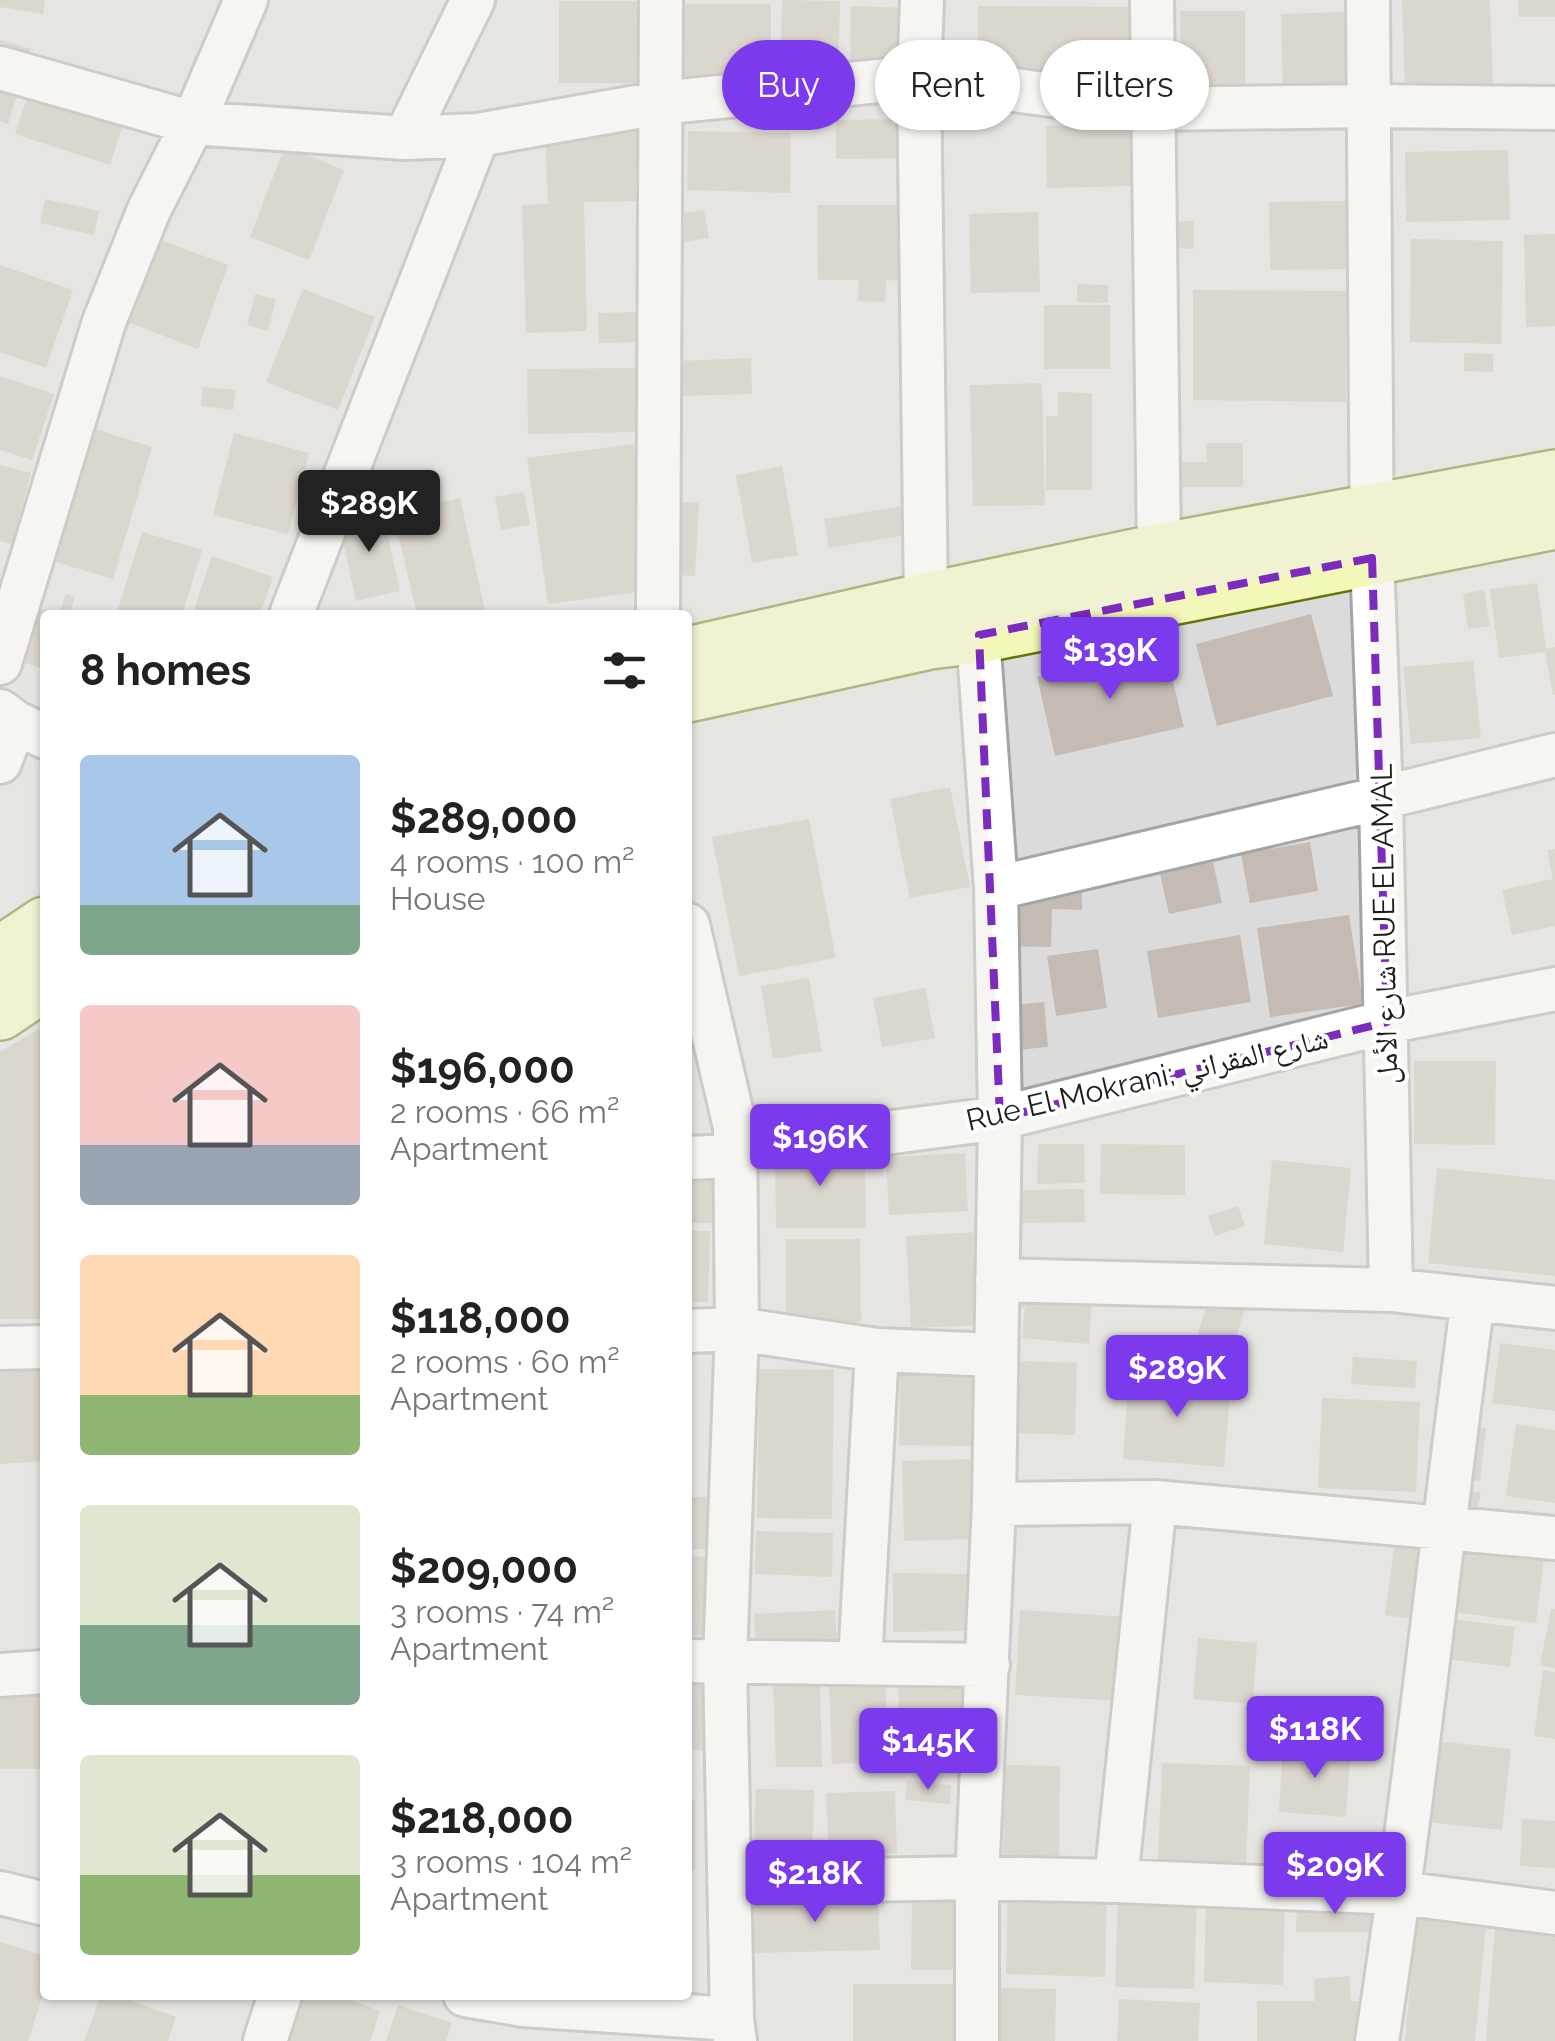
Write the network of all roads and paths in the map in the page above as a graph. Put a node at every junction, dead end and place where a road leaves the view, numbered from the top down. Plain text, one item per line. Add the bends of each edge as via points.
1 (246, 0) edge
2 (473, 0) edge
3 (661, 0) edge
4 (922, 0) edge
5 (1152, 0) edge
6 (1368, 0) edge
7 (921, 40) edge
8 (1152, 40) edge
9 (0, 68) edge
10 (875, 81) edge
11 (659, 103) junction
12 (1369, 106) junction
13 (1209, 107) edge
14 (1555, 108) edge
15 (193, 123) junction
16 (923, 130) edge
17 (1153, 130) edge
18 (478, 135) junction
19 (405, 138) junction
20 (1555, 478) edge
21 (1555, 521) edge
22 (1371, 535) junction
23 (1158, 552) junction
24 (294, 610) edge
25 (658, 610) edge
26 (952, 617) junction
27 (692, 654) edge
28 (0, 663) edge
29 (692, 693) edge
30 (20, 723) edge
31 (1555, 755) edge
32 (0, 762) edge
33 (1381, 798) junction
34 (996, 888) junction
35 (40, 928) edge
36 (692, 943) edge
37 (0, 955) edge
38 (40, 985) edge
39 (1555, 989) edge
40 (0, 1012) edge
41 (1387, 1022) junction
42 (1000, 1118) junction
43 (735, 1142) junction
44 (692, 1157) edge
45 (997, 1280) junction
46 (1391, 1290) junction
47 (1473, 1299) junction
48 (1555, 1308) edge
49 (737, 1329) junction
50 (692, 1331) edge
51 (40, 1347) edge
52 (0, 1348) edge
53 (877, 1350) junction
54 (995, 1355) junction
55 (1155, 1502) junction
56 (994, 1504) junction
57 (1442, 1528) junction
58 (1555, 1538) edge
59 (706, 1661) edge
60 (860, 1663) junction
61 (988, 1665) junction
62 (40, 1672) edge
63 (0, 1674) edge
64 (977, 1878) junction
65 (1116, 1881) junction
66 (729, 1882) junction
67 (0, 1893) edge
68 (1400, 1893) junction
69 (40, 1903) edge
70 (1555, 1912) edge
71 (278, 2000) edge
72 (475, 2000) edge
73 (519, 2023) edge
74 (734, 2030) edge
75 (265, 2041) edge
76 (977, 2041) edge
77 (1377, 2041) edge

1 - 15 street
2 - 19 street
3 - 11 street
4 - 7 street
5 - 8 street
6 - 12 street, شارع الأمل RUE EL AMAL
9 - 15 street
10 - 11 street
11 - 18 street
11 - 25 street
12 - 13 street
12 - 14 street
12 - 22 street, شارع الأمل RUE EL AMAL
15 - 19 street
15 - 28 street via 104,322
16 - 26 street
17 - 23 street
18 - 19 street
18 - 24 street
20 - 22 main road
21 - 22 main road
22 - 23 main road
22 - 26 main road
22 - 33 street, شارع الأمل RUE EL AMAL
23 - 26 main road
26 - 27 main road
26 - 29 main road
26 - 34 street
30 - 32 street
31 - 33 street
33 - 34 street
33 - 41 street, شارع الأمل RUE EL AMAL
34 - 42 street
35 - 37 main road
36 - 43 street
38 - 40 main road
39 - 41 street, Rue El Mokrani; شارع المقراني
41 - 42 street, Rue El Mokrani; شارع المقراني
41 - 46 street, شارع الأمل RUE EL AMAL
42 - 43 street, Rue El Mokrani; شارع المقراني
42 - 45 street
43 - 44 street, Rue El Mokrani; شارع المقراني
43 - 49 street
45 - 46 street
45 - 54 street
46 - 47 street
47 - 48 street
47 - 57 street
49 - 50 street
49 - 53 street
49 - 59 street
51 - 52 street
53 - 54 street
53 - 60 street
54 - 56 street
55 - 56 street
55 - 57 street
55 - 65 street
56 - 61 street
57 - 58 street
57 - 68 street
59 - 60 street
59 - 66 street
60 - 61 street
61 - 64 street
62 - 63 street
64 - 65 street
64 - 66 street
64 - 76 street
65 - 68 street
66 - 74 street
67 - 69 street
68 - 70 street
68 - 77 street
71 - 75 street
72 - 73 street
73 - 74 street

